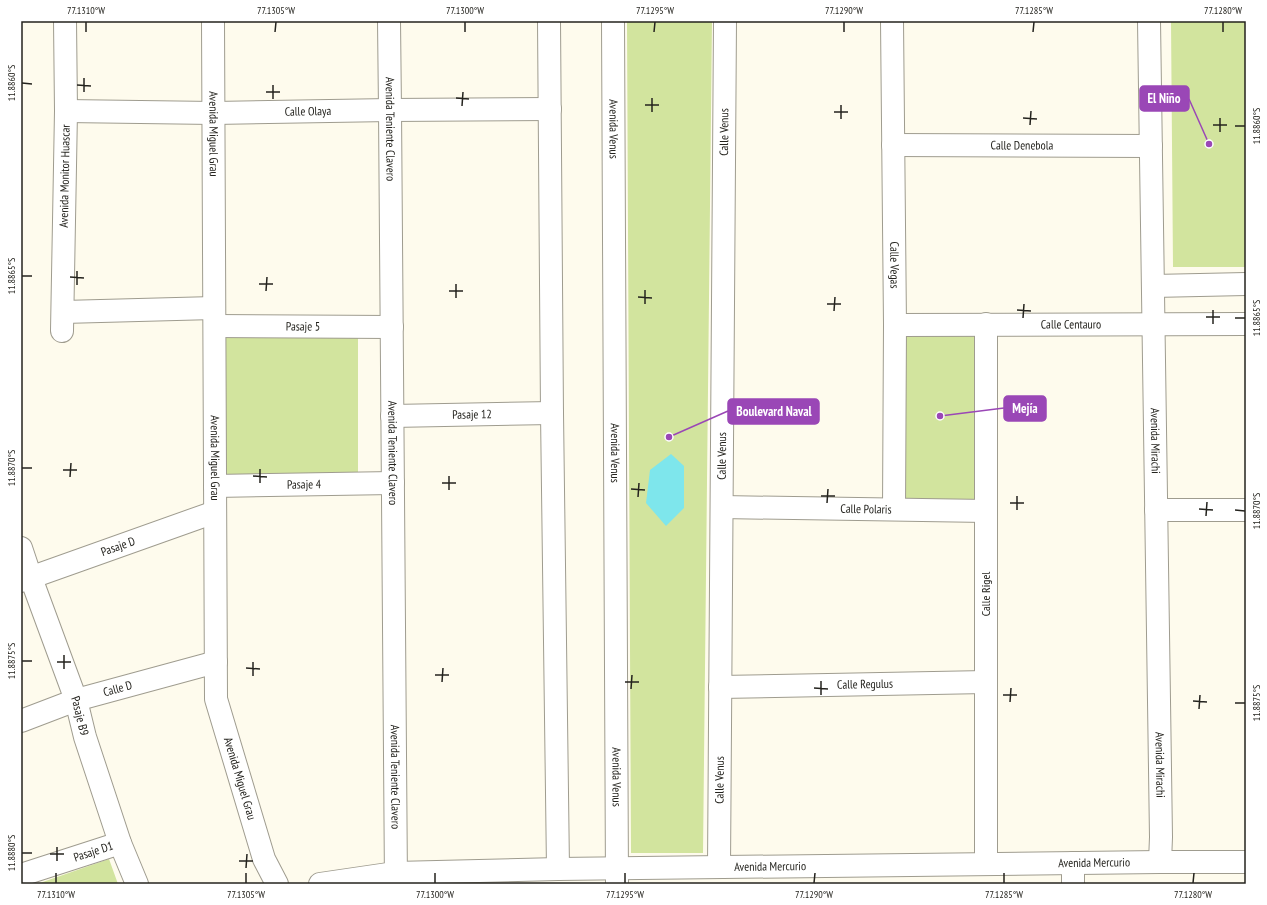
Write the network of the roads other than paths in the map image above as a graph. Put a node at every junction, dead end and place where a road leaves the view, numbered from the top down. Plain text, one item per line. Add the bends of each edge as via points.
1 (65, 21) edge
2 (213, 21) edge
3 (389, 21) edge
4 (549, 21) edge
5 (613, 21) edge
6 (725, 21) edge
7 (892, 21) edge
8 (1149, 21) edge
9 (550, 109) junction
10 (390, 110) junction
11 (66, 111) junction
12 (214, 113) junction
13 (893, 145) junction
14 (1151, 146) junction
15 (1246, 284) edge
16 (1153, 286) junction
17 (215, 317) junction
18 (63, 322) joint
19 (986, 324) junction
20 (1153, 324) junction
21 (1246, 324) edge
22 (895, 325) junction
23 (392, 327) junction
24 (552, 414) junction
25 (392, 416) junction
26 (393, 483) junction
27 (215, 486) junction
28 (722, 507) junction
29 (894, 509) junction
30 (1156, 510) junction
31 (1246, 510) edge
32 (986, 511) junction
33 (215, 512) junction
34 (21, 548) edge
35 (26, 579) edge
36 (216, 662) junction
37 (986, 682) junction
38 (720, 687) junction
39 (76, 700) junction
40 (21, 720) edge
41 (120, 843) junction
42 (1160, 862) junction
43 (1246, 862) edge
44 (986, 864) junction
45 (719, 867) junction
46 (558, 869) junction
47 (1073, 874) edge
48 (21, 875) edge
49 (617, 876) edge
50 (396, 878) edge
51 (137, 884) edge
52 (277, 884) edge
53 (320, 884) edge

1 - 11 street, Avenida Monitor Huascar
2 - 12 street, Avenida Miguel Grau
3 - 10 street, Avenida Teniente Clavero
4 - 9 street
5 - 49 street, Avenida Venus
6 - 28 street, Calle Venus
7 - 13 street, Calle Vegas
8 - 14 street, Avenida Mirachi
9 - 10 street, Calle Olaya
9 - 24 street
10 - 12 street, Calle Olaya
10 - 23 street, Avenida Teniente Clavero
11 - 12 street, Calle Olaya
11 - 18 street, Avenida Monitor Huascar
12 - 17 street, Avenida Miguel Grau
13 - 14 street, Calle Denebola
13 - 22 street, Calle Vegas
14 - 16 street, Avenida Mirachi
15 - 16 street
16 - 20 street, Avenida Mirachi
17 - 18 street, Pasaje 5
17 - 23 street, Pasaje 5
17 - 27 street, Avenida Miguel Grau
19 - 20 street, Calle Centauro
19 - 22 street, Calle Centauro
19 - 32 street, Calle Rigel
20 - 21 street, Calle Centauro
20 - 30 street, Avenida Mirachi
22 - 29 street, Calle Vegas
23 - 25 street, Avenida Teniente Clavero
24 - 25 street, Pasaje 12
24 - 46 street
25 - 26 street, Avenida Teniente Clavero
26 - 27 street, Pasaje 4
26 - 50 street, Avenida Teniente Clavero
27 - 33 street, Avenida Miguel Grau
28 - 29 street, Calle Polaris
28 - 38 street, Calle Venus
29 - 32 street, Calle Polaris
30 - 31 street
30 - 42 street, Avenida Mirachi
32 - 37 street, Calle Rigel
33 - 35 street, Pasaje D
33 - 36 street, Avenida Miguel Grau
34 - 35 street, Pasaje B9
35 - 39 street, Pasaje B9
36 - 39 street, Calle D
36 - 52 street, Avenida Miguel Grau via 216,699 264,859
37 - 38 street, Calle Regulus
37 - 44 street, Calle Rigel
38 - 45 street, Calle Venus
39 - 40 street, Calle D
39 - 41 street, Pasaje B9 via 85,737
41 - 48 street, Pasaje D1
41 - 51 street, Pasaje B9
42 - 43 street, Avenida Mercurio
42 - 47 street, Avenida Mercurio
44 - 45 street, Avenida Mercurio
44 - 47 street, Avenida Mercurio
45 - 49 street, Avenida Mercurio
46 - 49 street, Avenida Mercurio
46 - 50 street, Avenida Mercurio
50 - 53 street, Avenida Mercurio

